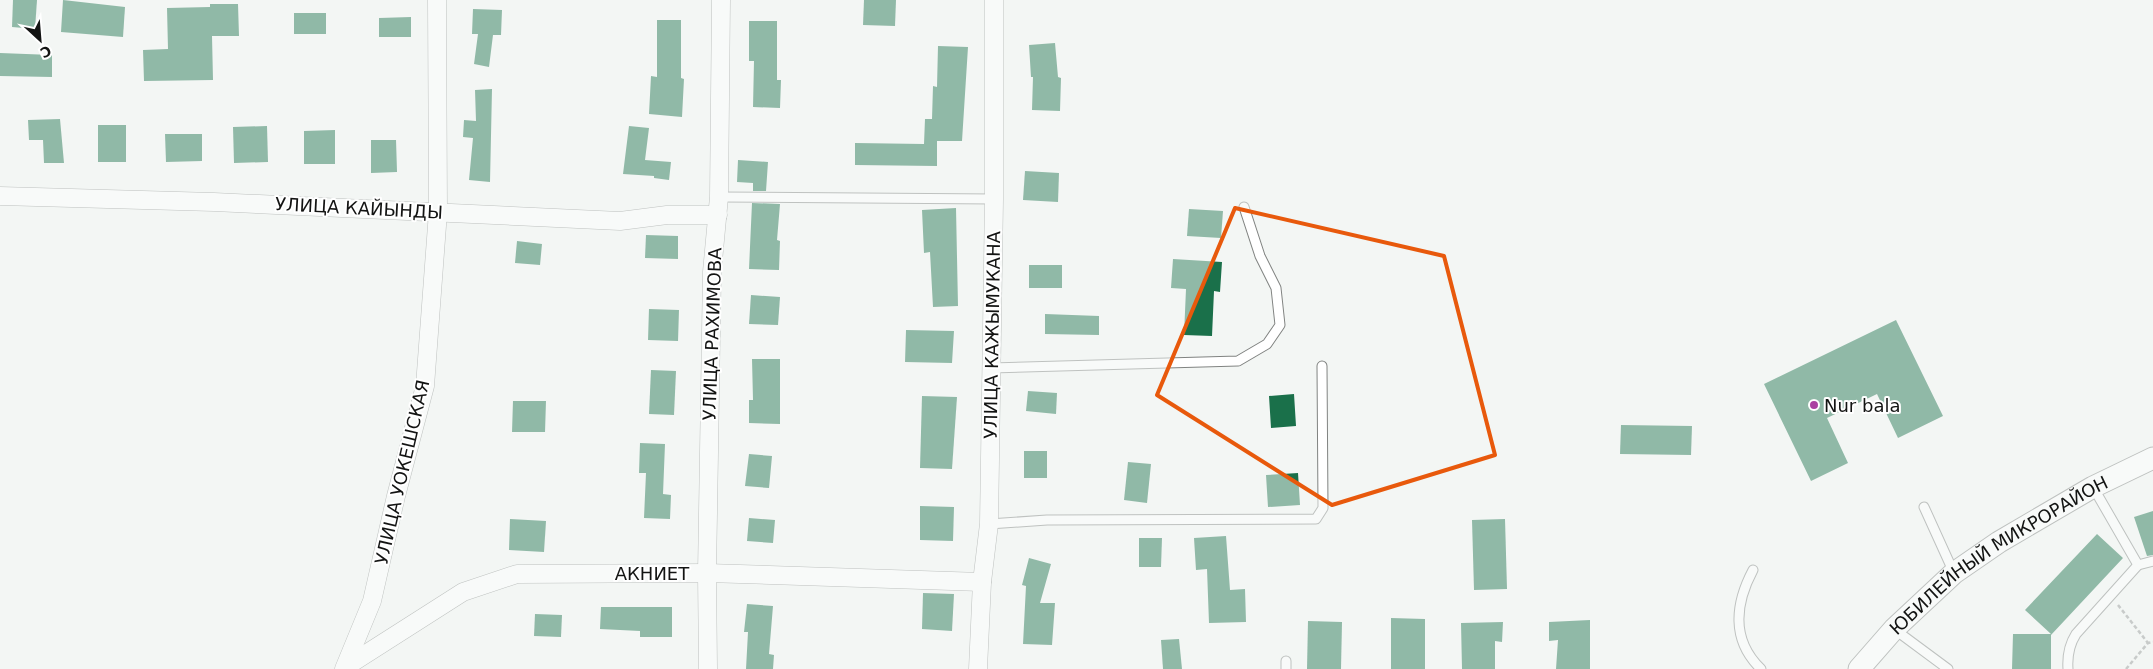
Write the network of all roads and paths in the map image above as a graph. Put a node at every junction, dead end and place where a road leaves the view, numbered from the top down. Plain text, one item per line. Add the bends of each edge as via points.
1 (436, 0) edge
2 (721, 0) edge
3 (994, 0) edge
4 (0, 196) edge
5 (719, 197) junction
6 (994, 199) junction
7 (1244, 207) dead end
8 (438, 212) junction
9 (718, 215) junction
10 (1322, 366) dead end
11 (991, 368) junction
12 (2153, 458) edge
13 (2092, 487) junction
14 (1924, 507) dead end
15 (989, 524) junction
16 (2153, 561) edge
17 (2138, 565) junction
18 (1753, 570) dead end
19 (707, 573) junction
20 (1954, 573) junction
21 (982, 582) junction
22 (2110, 595) junction
23 (1894, 629) junction
24 (2153, 642) edge
25 (2148, 643) junction
26 (346, 668) edge
27 (708, 669) edge
28 (978, 669) edge
29 (1761, 669) edge
30 (1859, 669) edge
31 (1948, 669) edge
32 (2068, 669) edge
33 (2126, 669) edge

1 - 8 street, УЛИЦА УОКЕШСКАЯ
2 - 5 street, УЛИЦА РАХИМОВА
3 - 6 street, УЛИЦА КАЖЫМУКАНА
4 - 8 street, УЛИЦА КАЙЫНДЫ
5 - 6 lane
5 - 9 street, УЛИЦА РАХИМОВА
6 - 11 street, УЛИЦА КАЖЫМУКАНА
7 - 11 lane via 1260,256 1276,288 1280,326 1266,344 1238,361
8 - 9 street, УЛИЦА КАЙЫНДЫ via 620,221 667,215
8 - 26 street, УЛИЦА УОКЕШСКАЯ via 425,386 372,601
9 - 19 street, УЛИЦА РАХИМОВА via 712,272
10 - 15 lane via 1322,508 1316,519 1047,520
11 - 15 street, УЛИЦА КАЖЫМУКАНА
12 - 13 street, ЮБИЛЕЙНЫЙ МИКРОРАЙОН
13 - 17 lane
13 - 20 street, ЮБИЛЕЙНЫЙ МИКРОРАЙОН via 1999,542
14 - 20 lane
15 - 21 street, УЛИЦА КАЖЫМУКАНА
16 - 17 lane
17 - 22 lane
18 - 29 lane via 1740,599 1738,629 1747,652
19 - 21 street, АКНИЕТ
19 - 26 street, АКНИЕТ via 517,574 463,592
19 - 27 street, УЛИЦА РАХИМОВА
20 - 23 street, ЮБИЛЕЙНЫЙ МИКРОРАЙОН
21 - 28 street, УЛИЦА КАЖЫМУКАНА
22 - 25 path
22 - 32 lane via 2070,643
23 - 30 street, ЮБИЛЕЙНЫЙ МИКРОРАЙОН
23 - 31 lane
24 - 25 path
25 - 33 path

